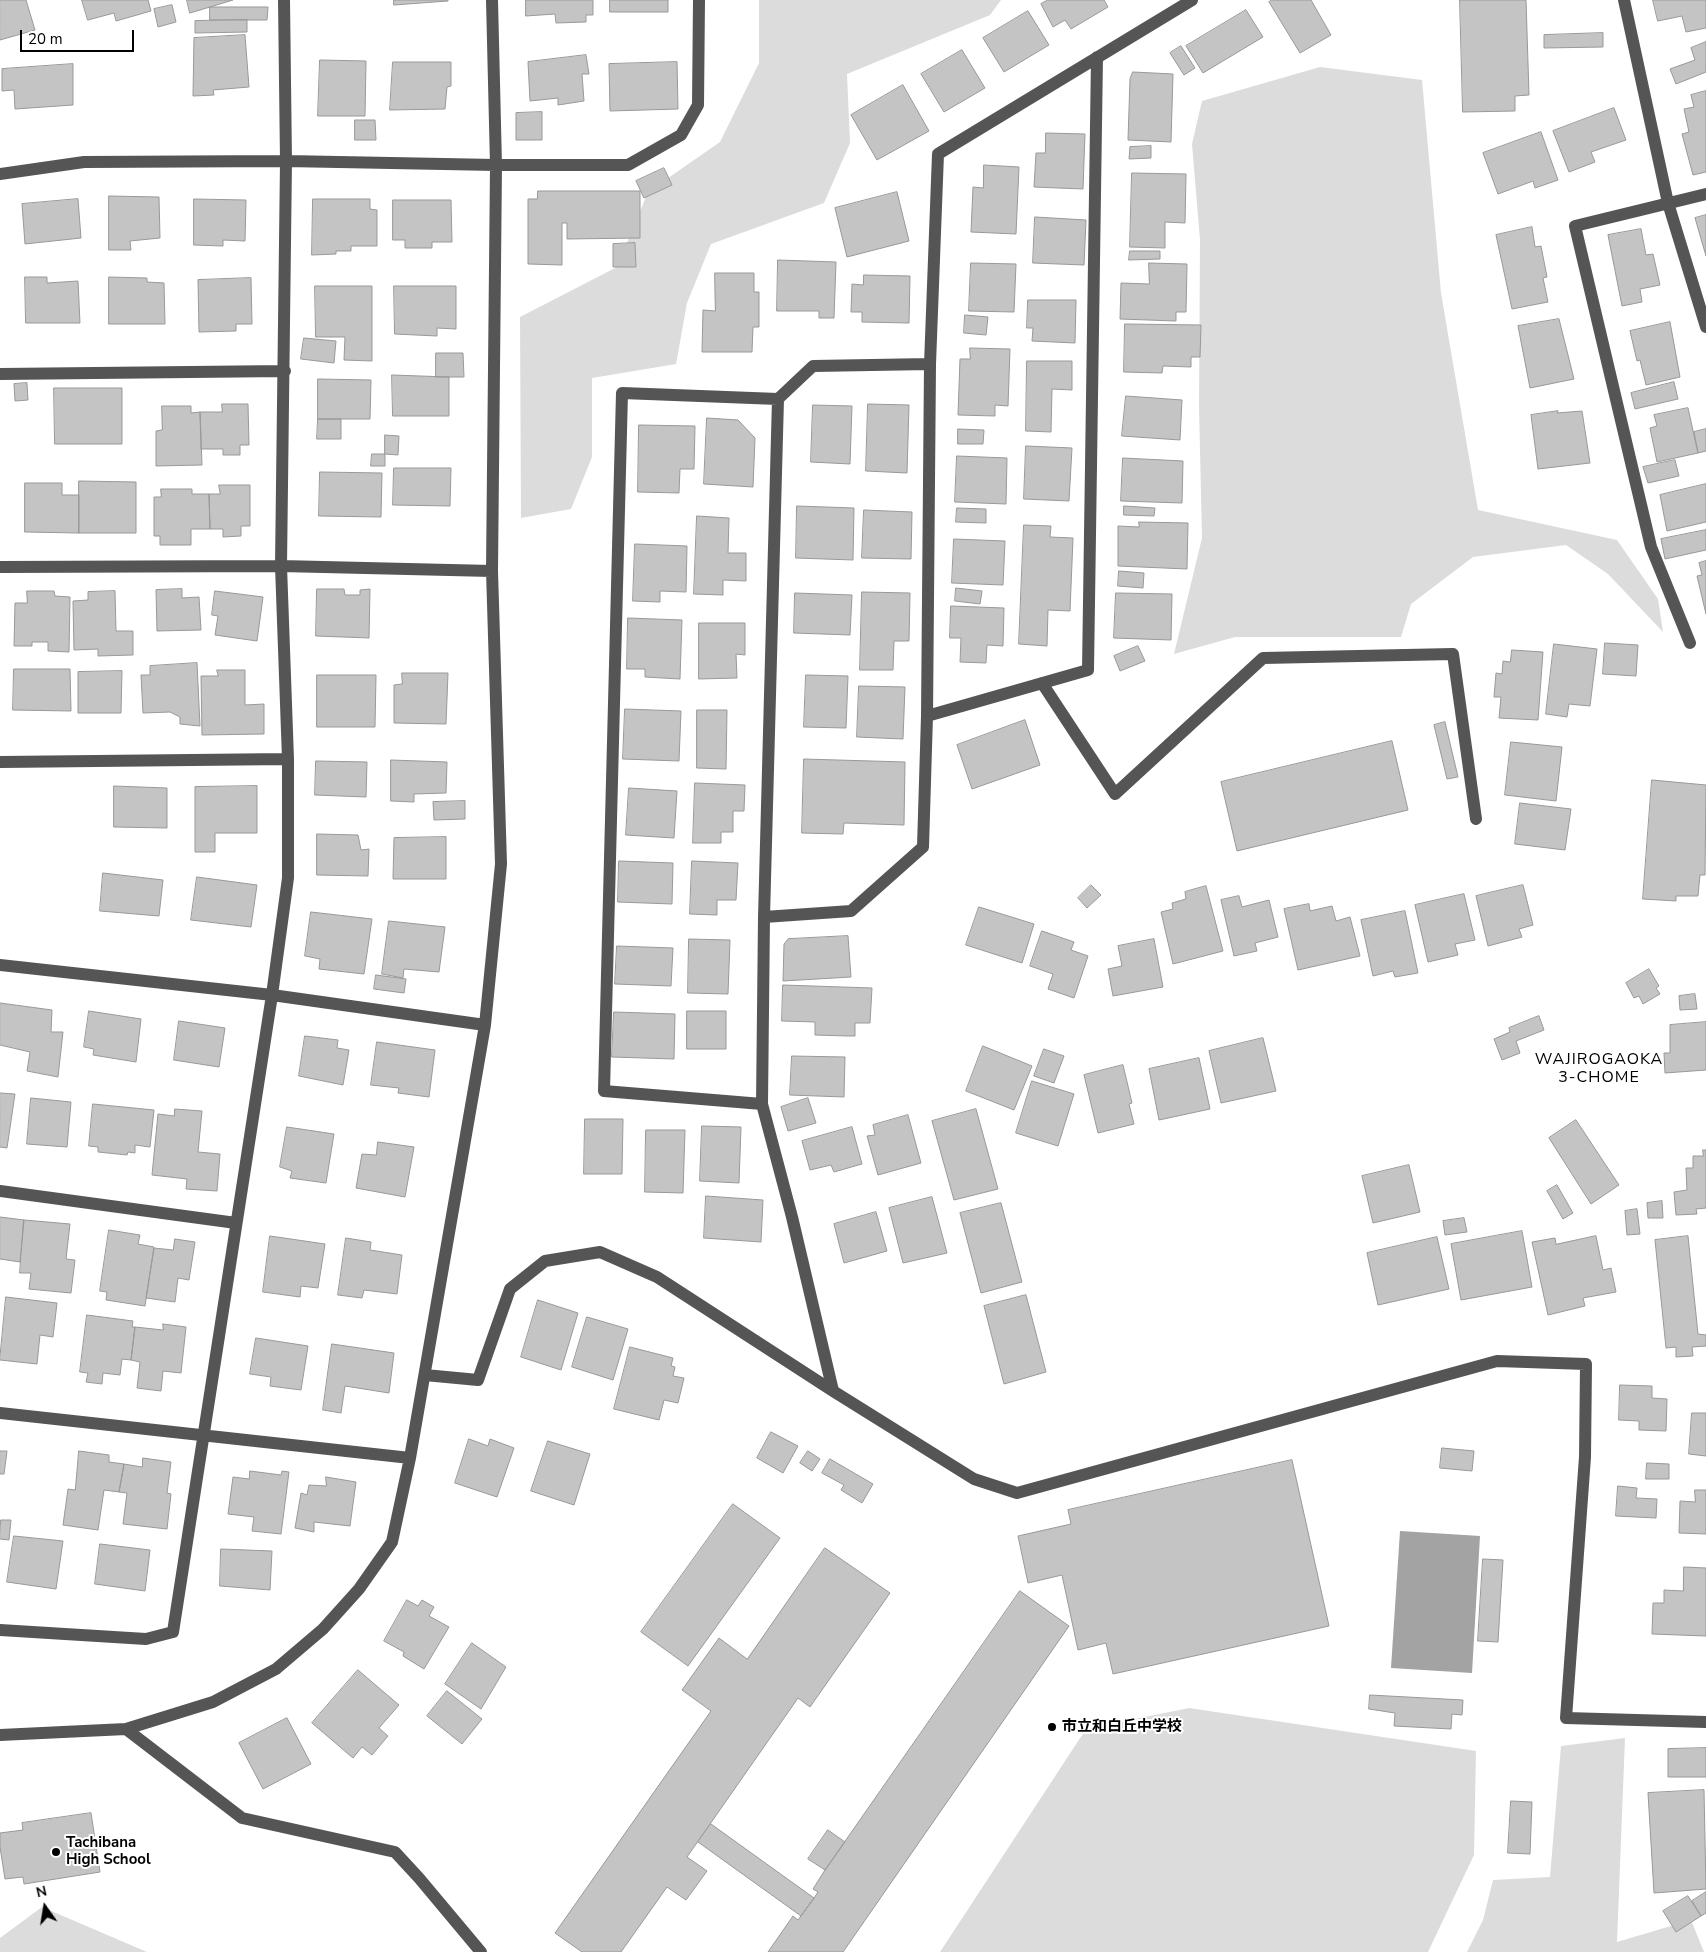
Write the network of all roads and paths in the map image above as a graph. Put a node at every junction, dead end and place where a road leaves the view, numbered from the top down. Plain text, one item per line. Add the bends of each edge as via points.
1 (284, 0) edge
2 (492, 0) edge
3 (700, 0) edge
4 (1192, 0) edge
5 (1624, 0) edge
6 (1097, 57) junction
7 (286, 161) junction
8 (496, 165) junction
9 (0, 174) edge
10 (1706, 194) edge
11 (1668, 202) junction
12 (1706, 327) edge
13 (930, 364) junction
14 (285, 372) junction
15 (0, 374) edge
16 (778, 399) junction
17 (282, 566) junction
18 (0, 567) edge
19 (492, 571) junction
20 (1690, 643) dead end
21 (1042, 683) junction
22 (928, 716) junction
23 (288, 759) junction
24 (0, 762) edge
25 (1476, 819) dead end
26 (764, 917) junction
27 (0, 965) edge
28 (272, 995) junction
29 (485, 1025) junction
30 (762, 1104) junction
31 (0, 1192) edge
32 (236, 1223) junction
33 (425, 1374) junction
34 (832, 1391) junction
35 (0, 1413) edge
36 (205, 1435) junction
37 (410, 1458) junction
38 (0, 1630) edge
39 (1706, 1722) edge
40 (126, 1729) junction
41 (0, 1735) edge
42 (481, 1952) edge

1 - 7 street
2 - 8 street
3 - 8 street via 698,105 681,135 628,165
4 - 6 street
5 - 11 street
6 - 13 street via 938,154
6 - 21 street via 1088,670
7 - 8 street
7 - 9 street via 84,162
7 - 14 street
8 - 19 street
10 - 11 street
11 - 12 street
11 - 20 street via 1575,226 1650,548
13 - 16 street via 813,366
13 - 22 street
14 - 15 street
14 - 17 street
16 - 26 street
16 - 30 street via 622,392 604,1091
17 - 18 street
17 - 19 street
17 - 23 street
19 - 29 street via 501,864
21 - 22 street
21 - 25 street via 1115,794 1263,658 1453,654
22 - 26 street via 923,847 851,911
23 - 24 street
23 - 28 street via 288,878
26 - 30 street
27 - 28 street
28 - 29 street
28 - 32 street
29 - 33 street
30 - 34 street
31 - 32 street
32 - 36 street
33 - 34 street via 478,1380 510,1289 545,1261 600,1252 657,1277
33 - 37 street
34 - 39 street via 974,1479 1017,1493 1497,1361 1586,1364 1585,1457 1566,1718
35 - 36 street
36 - 37 street
36 - 38 street via 173,1632 146,1639
37 - 40 street via 392,1542 359,1589 323,1629 276,1669 213,1702
40 - 41 street
40 - 42 street via 242,1818 395,1852

